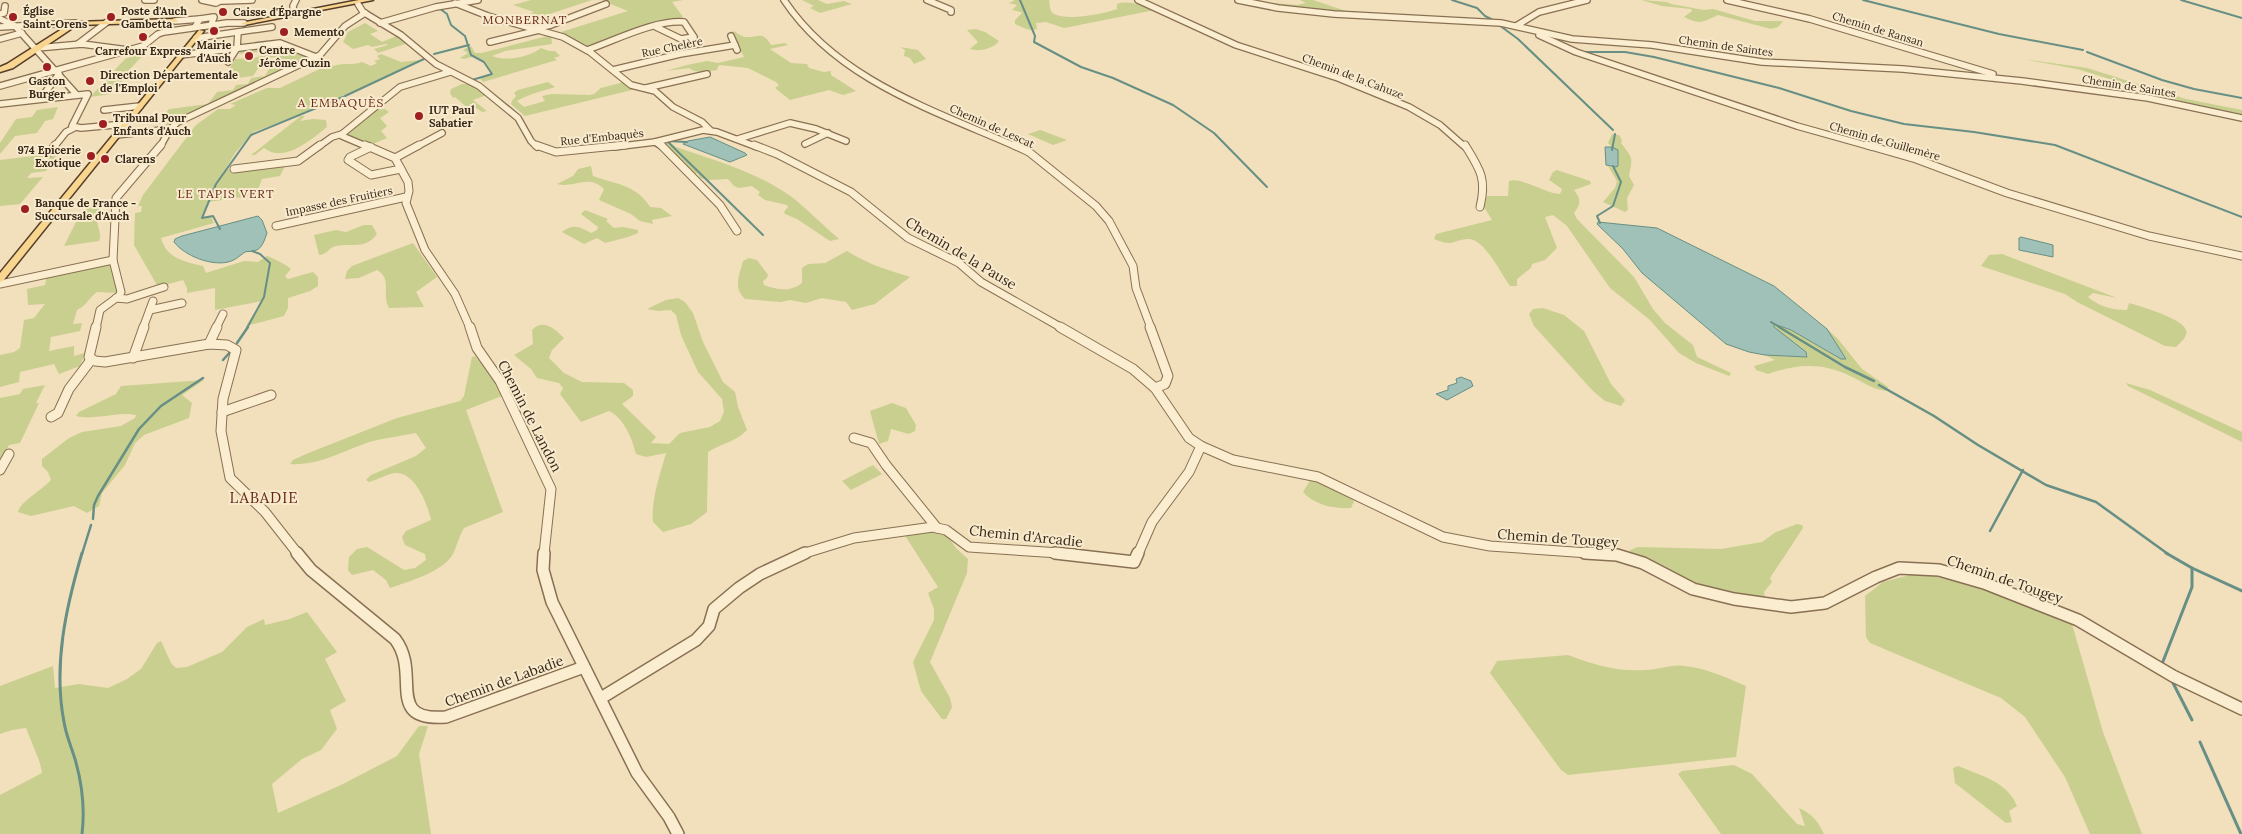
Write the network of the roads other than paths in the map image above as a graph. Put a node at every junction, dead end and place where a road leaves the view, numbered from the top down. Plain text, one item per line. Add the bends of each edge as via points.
1 (144, 0) edge
2 (202, 0) edge
3 (252, 0) edge
4 (296, 0) edge
5 (370, 0) edge
6 (478, 0) edge
7 (784, 0) edge
8 (927, 0) edge
9 (1138, 0) edge
10 (1238, 0) edge
11 (1587, 0) edge
12 (1727, 0) edge
13 (153, 1) edge
14 (223, 1) edge
15 (0, 2) edge
16 (431, 2) dead end
17 (6, 3) edge
18 (455, 3) junction
19 (358, 4) junction
20 (606, 4) dead end
21 (436, 7) junction
22 (1155, 9) junction
23 (951, 12) dead end
24 (1183, 12) dead end
25 (2, 13) edge
26 (365, 13) junction
27 (294, 14) junction
28 (209, 17) junction
29 (0, 19) edge
30 (200, 19) junction
31 (175, 20) joint
32 (107, 22) junction
33 (75, 23) junction
34 (244, 23) joint
35 (380, 23) junction
36 (12, 25) junction
37 (211, 25) junction
38 (1516, 26) junction
39 (0, 27) edge
40 (272, 27) dead end
41 (656, 27) junction
42 (200, 28) junction
43 (1528, 29) junction
44 (537, 30) junction
45 (238, 32) junction
46 (22, 33) junction
47 (731, 36) dead end
48 (196, 38) junction
49 (0, 40) edge
50 (490, 42) dead end
51 (78, 44) junction
52 (37, 48) junction
53 (237, 48) junction
54 (736, 48) joint
55 (587, 50) junction
56 (127, 52) junction
57 (181, 55) junction
58 (316, 58) junction
59 (228, 62) dead end
60 (0, 70) edge
61 (613, 70) junction
62 (57, 72) junction
63 (450, 72) junction
64 (707, 74) dead end
65 (2022, 81) junction
66 (0, 86) edge
67 (646, 88) junction
68 (76, 94) junction
69 (41, 98) junction
70 (11, 103) junction
71 (0, 104) edge
72 (0, 108) edge
73 (138, 108) junction
74 (104, 110) dead end
75 (2242, 118) edge
76 (125, 124) junction
77 (74, 128) junction
78 (170, 129) junction
79 (710, 130) junction
80 (442, 133) dead end
81 (828, 133) junction
82 (117, 134) junction
83 (342, 134) junction
84 (738, 139) junction
85 (846, 141) dead end
86 (655, 142) junction
87 (806, 144) dead end
88 (371, 147) junction
89 (50, 152) dead end
90 (395, 158) junction
91 (234, 169) dead end
92 (401, 169) junction
93 (406, 197) junction
94 (1480, 207) dead end
95 (276, 226) dead end
96 (737, 231) dead end
97 (2242, 256) edge
98 (113, 260) junction
99 (0, 279) edge
100 (0, 284) edge
101 (164, 286) dead end
102 (116, 298) junction
103 (153, 301) dead end
104 (182, 303) dead end
105 (150, 310) junction
106 (223, 314) dead end
107 (209, 344) junction
108 (133, 358) junction
109 (91, 360) junction
110 (1155, 388) junction
111 (271, 395) dead end
112 (222, 412) junction
113 (51, 417) dead end
114 (854, 438) dead end
115 (1202, 446) junction
116 (9, 454) dead end
117 (0, 470) edge
118 (937, 528) junction
119 (584, 667) junction
120 (601, 698) junction
121 (2242, 709) edge
122 (678, 834) edge

1 - 13 street
2 - 14 street
3 - 14 street
4 - 27 street
5 - 19 main road
6 - 18 street
7 - 110 street, Chemin de Lescat via 813,35 869,80 1029,152 1096,206 1109,221 1133,266 1136,288 1169,380
8 - 23 street
9 - 22 street, Chemin de la Cahuze
10 - 38 street, Chemin de Saintes via 1334,14
11 - 38 street via 1539,12
12 - 65 street, Chemin de Ransan via 1810,19
14 - 28 street
15 - 17 street
16 - 21 street
17 - 25 street
18 - 21 street
18 - 44 street
19 - 26 street, Rue d'Embaquès
19 - 27 main road
20 - 44 street
21 - 35 street
22 - 24 street via 1176,14
22 - 94 street, Chemin de la Cahuze via 1239,46 1374,93 1432,120 1460,140 1480,169
26 - 35 street, Rue d'Embaquès
26 - 58 street via 354,17
27 - 34 main road
28 - 30 street
28 - 37 street via 215,18
29 - 36 street
30 - 31 street
30 - 42 street
31 - 32 main road
32 - 33 main road
32 - 51 street
33 - 36 street
33 - 52 main road
34 - 37 street
35 - 63 street, Rue d'Embaquès
36 - 39 street
36 - 46 street
37 - 42 street
38 - 43 street, Chemin de Saintes
40 - 45 street
41 - 41 street via 682,21 694,37 680,39
41 - 55 street
42 - 48 main road
42 - 56 street via 164,32
43 - 65 street, Chemin de Saintes via 1578,40 1652,45 1762,62 1903,69
43 - 97 street, Chemin de Guillemère via 1576,52 1797,126 1923,161 2008,193 2149,236
44 - 50 street
44 - 55 street via 563,37
45 - 48 street
45 - 53 street
46 - 49 street
46 - 52 street
47 - 54 street
48 - 57 main road
51 - 52 street
51 - 56 street via 100,45
52 - 60 main road
52 - 62 street
53 - 57 street
53 - 58 street via 283,43
53 - 59 street
54 - 61 street, Rue Chelère via 690,52
55 - 61 street
56 - 62 street
57 - 73 main road
58 - 78 street via 178,122
61 - 67 street via 631,85
62 - 66 street
62 - 68 street
62 - 69 street
63 - 83 street via 400,87
63 - 86 street, Rue d'Embaquès via 479,86 518,118 531,141 539,148 556,152 577,151
64 - 67 street
65 - 75 street, Chemin de Saintes via 2148,98
67 - 79 street
68 - 69 street
68 - 77 street via 87,95 71,124
69 - 70 street
70 - 71 street
70 - 72 street
73 - 74 street
73 - 76 main road
76 - 77 street
76 - 82 main road
77 - 89 street via 66,132
78 - 82 street
78 - 98 street via 161,146 116,198
79 - 84 street, Chemin de la Pause
79 - 86 street, Rue d'Embaquès
80 - 90 street
81 - 84 street via 787,123
81 - 85 street
81 - 87 street
82 - 99 main road
83 - 88 street
83 - 91 street via 332,137 298,161
84 - 110 street, Chemin de la Pause via 777,154 851,192 908,238 959,263 981,282 1121,361
86 - 96 street via 664,147 716,200
88 - 90 street
88 - 92 street via 348,160 371,175
90 - 92 street, Chemin de Landon
92 - 93 street, Chemin de Landon via 410,191
93 - 95 street, Impasse des Fruitiers
93 - 119 street, Chemin de Landon via 408,210 425,250 455,294 477,348 500,381 550,489 543,570 552,602
98 - 100 street
98 - 102 street via 121,292
101 - 102 street via 127,299
102 - 109 street via 99,314 89,354
103 - 105 street
104 - 105 street
105 - 108 street
106 - 107 street
107 - 108 street, Chemin de Labadie
107 - 112 street, Chemin de Labadie via 227,345 236,350
108 - 109 street, Chemin de Labadie via 105,362
109 - 113 street via 69,389 58,413
110 - 115 street, Chemin de la Pause via 1189,438
111 - 112 street
112 - 119 street, Chemin de Labadie via 222,442 230,478 266,512 311,570 395,638 406,664 406,692 413,713 426,719 446,717
114 - 118 street via 871,443
115 - 118 street, Chemin d'Arcadie via 1176,492 1152,522 1134,562 1074,554 970,547 961,544 948,530
115 - 121 street, Chemin de Tougey via 1254,466 1326,480 1443,537 1490,546 1617,555 1643,563 1693,589 1734,599 1791,607 1810,606 1825,603 1899,568 1939,570 1984,583 2078,620 2173,676
116 - 117 street
118 - 120 street via 870,534 778,563 719,603 709,626 696,640
119 - 120 street, Chemin de Landon
120 - 122 street, Chemin de Landon via 637,773

